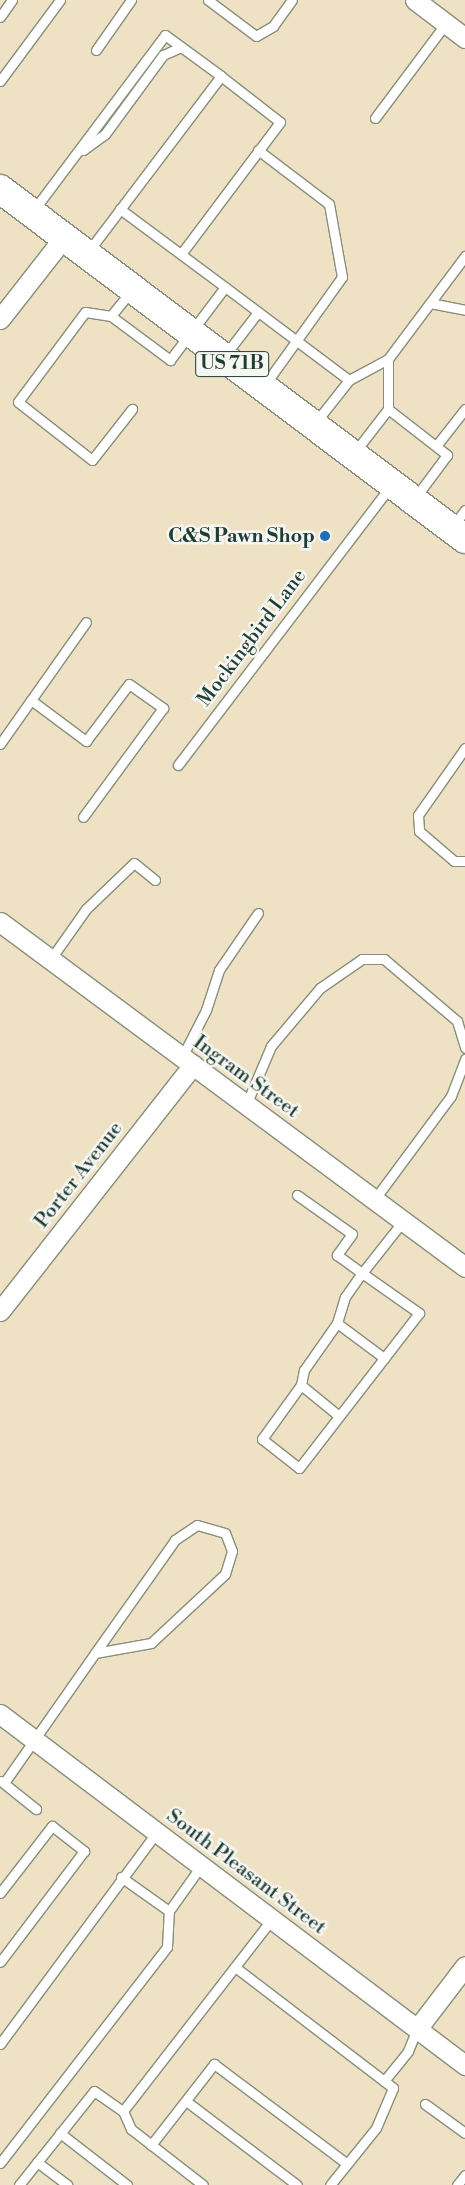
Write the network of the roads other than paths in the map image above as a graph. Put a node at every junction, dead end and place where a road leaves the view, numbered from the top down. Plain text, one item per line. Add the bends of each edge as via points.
1 (12, 0) edge
2 (60, 0) edge
3 (132, 0) edge
4 (208, 0) edge
5 (292, 0) edge
6 (415, 0) edge
7 (0, 17) edge
8 (446, 23) junction
9 (465, 38) edge
10 (181, 48) junction
11 (96, 50) dead end
12 (221, 76) junction
13 (0, 81) edge
14 (375, 118) dead end
15 (258, 150) junction
16 (76, 155) junction
17 (5, 196) edge
18 (120, 209) junction
19 (32, 213) junction
20 (64, 237) junction
21 (86, 254) junction
22 (181, 254) junction
23 (465, 256) edge
24 (225, 287) junction
25 (133, 289) junction
26 (430, 303) junction
27 (465, 310) edge
28 (258, 312) junction
29 (111, 316) junction
30 (0, 319) edge
31 (190, 333) junction
32 (297, 340) junction
33 (223, 358) junction
34 (388, 359) junction
35 (349, 380) junction
36 (263, 387) junction
37 (132, 409) dead end
38 (388, 409) junction
39 (465, 409) edge
40 (313, 425) junction
41 (436, 446) junction
42 (353, 455) junction
43 (391, 484) junction
44 (413, 500) junction
45 (460, 526) edge
46 (86, 622) dead end
47 (31, 700) junction
48 (0, 744) edge
49 (465, 748) edge
50 (178, 765) dead end
51 (83, 817) dead end
52 (465, 861) edge
53 (155, 880) dead end
54 (258, 913) dead end
55 (0, 922) edge
56 (50, 960) junction
57 (465, 1048) edge
58 (465, 1059) edge
59 (187, 1062) junction
60 (246, 1105) junction
61 (297, 1195) dead end
62 (374, 1200) junction
63 (403, 1221) junction
64 (465, 1267) edge
65 (362, 1273) junction
66 (0, 1312) edge
67 (337, 1323) junction
68 (384, 1358) junction
69 (301, 1385) junction
70 (339, 1416) junction
71 (95, 1653) junction
72 (0, 1714) edge
73 (34, 1740) junction
74 (2, 1781) edge
75 (36, 1809) dead end
76 (157, 1832) junction
77 (202, 1866) junction
78 (121, 1877) junction
79 (0, 1893) edge
80 (169, 1912) junction
81 (272, 1919) junction
82 (0, 1962) edge
83 (465, 1966) edge
84 (235, 1967) junction
85 (417, 2029) junction
86 (0, 2044) edge
87 (465, 2065) edge
88 (384, 2081) junction
89 (186, 2101) junction
90 (425, 2104) dead end
91 (123, 2112) junction
92 (60, 2133) junction
93 (465, 2134) edge
94 (151, 2145) junction
95 (37, 2162) junction
96 (0, 2163) edge
97 (347, 2164) junction
98 (465, 2175) edge
99 (19, 2185) edge
100 (67, 2185) edge
101 (128, 2185) edge
102 (203, 2185) edge
103 (297, 2185) edge
104 (330, 2185) edge
105 (457, 2185) edge

1 - 7 lane
2 - 13 lane
3 - 11 lane
4 - 5 lane via 256,36 273,26
6 - 8 street
8 - 9 street
8 - 14 lane
10 - 12 lane
10 - 16 lane via 163,55 105,134
10 - 16 lane via 165,35
12 - 15 lane via 280,122
12 - 18 lane
15 - 22 lane
15 - 32 lane via 329,204 342,277
16 - 19 lane
17 - 19 highway, US 71B
18 - 21 lane
18 - 22 lane
19 - 20 highway, US 71B
20 - 21 highway, US 71B
20 - 30 street
21 - 25 highway, US 71B
22 - 24 lane
23 - 26 lane
24 - 28 lane
24 - 31 lane
25 - 29 lane
25 - 31 highway, US 71B
26 - 27 lane
26 - 34 lane
28 - 32 lane
28 - 33 lane
29 - 31 lane via 170,360
29 - 37 lane via 85,312 18,402 92,460
31 - 33 highway, US 71B
32 - 35 lane
32 - 36 lane
33 - 36 highway, US 71B
34 - 35 lane
34 - 38 lane
35 - 40 lane
36 - 40 highway, US 71B
38 - 41 lane
38 - 42 lane
39 - 41 lane
40 - 42 highway, US 71B
41 - 44 lane via 447,455
42 - 43 highway, US 71B
43 - 44 highway, US 71B
43 - 50 lane, Mockingbird Lane
44 - 45 highway, US 71B
46 - 47 lane
47 - 48 lane
47 - 51 lane via 86,740 128,684 162,708
49 - 52 lane via 418,815 419,830 454,861
53 - 56 lane via 134,863 86,909
54 - 59 lane via 219,970
55 - 56 street, Ingram Street
56 - 59 street, Ingram Street
57 - 60 lane via 457,1021 384,959 362,959 320,988 272,1046
58 - 62 lane via 451,1096
59 - 60 street, Ingram Street
59 - 66 street, Porter Avenue
60 - 62 street, Ingram Street
61 - 65 lane via 352,1234 337,1255
62 - 63 street, Ingram Street
63 - 64 street, Ingram Street
63 - 65 lane
65 - 67 lane via 346,1296
65 - 68 lane via 419,1313
67 - 68 lane
67 - 69 lane via 304,1370
68 - 70 lane
69 - 70 lane
69 - 70 lane via 262,1439 299,1468
71 - 71 lane via 151,1643 186,1613 225,1574 232,1551 225,1533 197,1525 175,1540
71 - 73 lane
72 - 73 street, South Pleasant Street
73 - 74 lane
73 - 76 street, South Pleasant Street
74 - 75 lane
76 - 77 street, South Pleasant Street
76 - 78 lane
77 - 80 lane
77 - 81 street, South Pleasant Street
78 - 80 lane
78 - 86 lane via 115,1894
79 - 82 lane via 52,1826 84,1851
80 - 96 lane via 166,1946
81 - 84 lane
81 - 85 street, South Pleasant Street
83 - 85 street
84 - 88 lane
84 - 91 lane
85 - 87 street, South Pleasant Street
85 - 88 lane via 408,2051
88 - 97 lane via 393,2088 376,2128
89 - 94 lane
89 - 97 lane via 214,2064
89 - 103 lane
90 - 93 lane
91 - 92 lane via 94,2091
91 - 94 lane via 131,2129
92 - 95 lane
92 - 101 lane
94 - 102 lane
95 - 99 lane
95 - 100 lane
97 - 104 lane
98 - 105 lane

